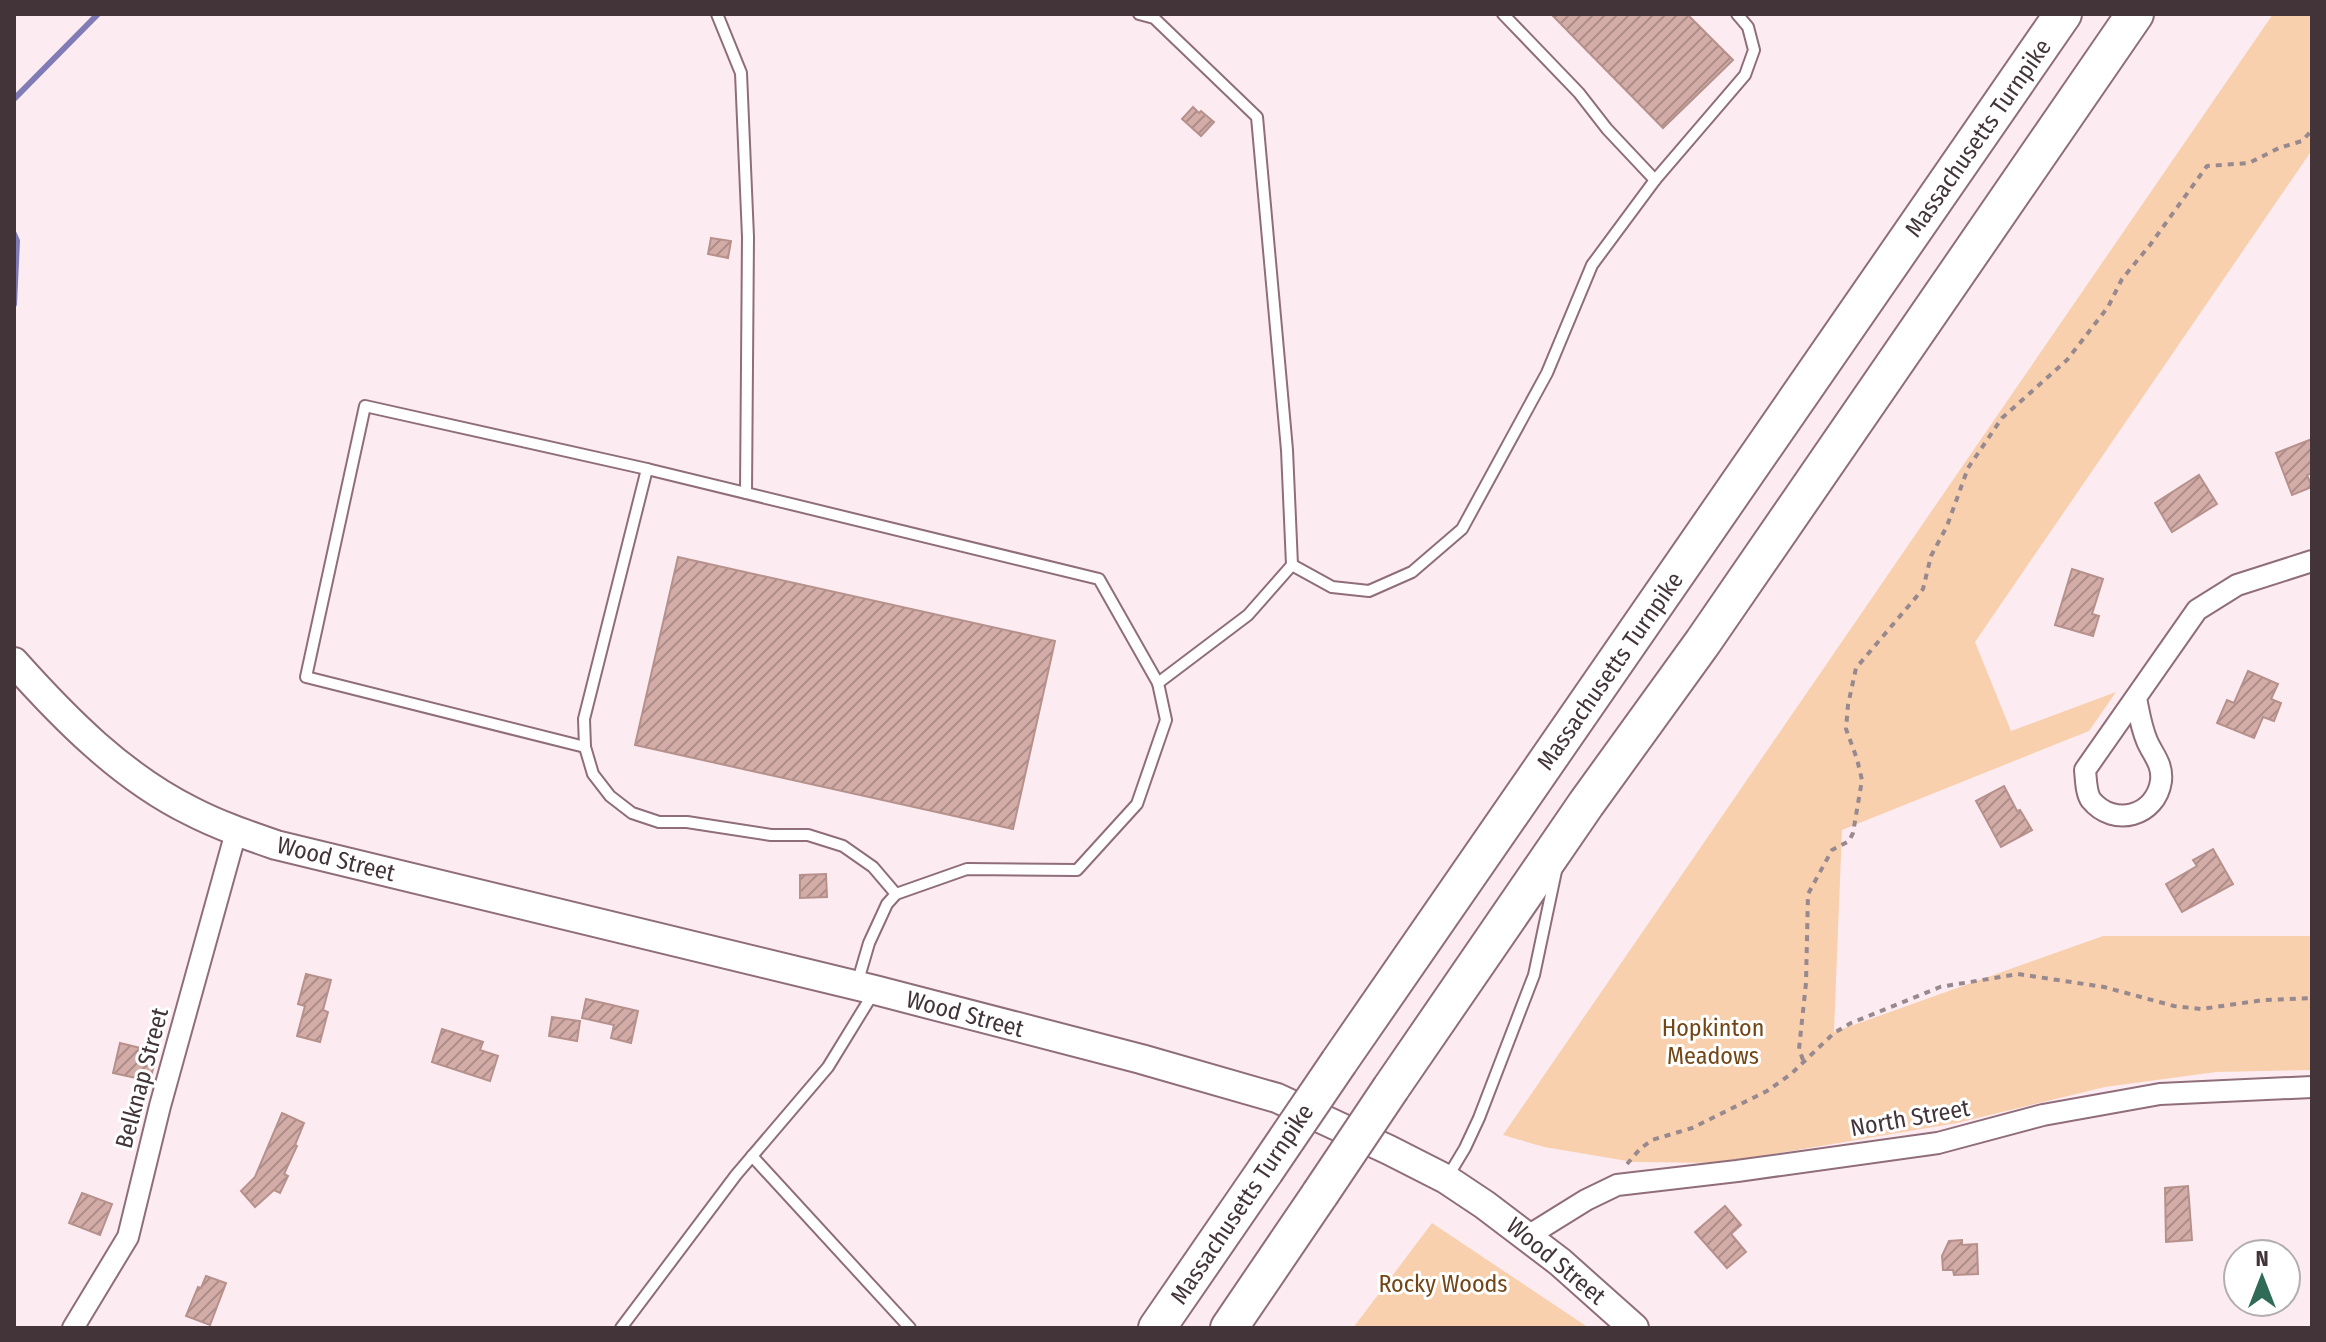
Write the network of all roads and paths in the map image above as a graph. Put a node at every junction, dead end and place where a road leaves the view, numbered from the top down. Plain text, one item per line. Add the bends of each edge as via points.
1 (717, 14) edge
2 (1139, 14) edge
3 (1503, 14) edge
4 (1737, 14) edge
5 (2063, 14) edge
6 (2135, 14) edge
7 (2312, 130) edge
8 (1655, 180) junction
9 (647, 469) junction
10 (746, 493) junction
11 (2312, 561) edge
12 (1292, 565) junction
13 (14, 662) edge
14 (1158, 683) junction
15 (2136, 698) junction
16 (585, 747) junction
17 (236, 832) junction
18 (1562, 837) junction
19 (896, 894) junction
20 (866, 988) junction
21 (2312, 998) edge
22 (1803, 1060) junction
23 (2312, 1087) edge
24 (752, 1156) junction
25 (1446, 1179) junction
26 (1617, 1185) junction
27 (1528, 1236) junction
28 (73, 1328) edge
29 (621, 1328) edge
30 (910, 1328) edge
31 (1157, 1328) edge
32 (1229, 1328) edge
33 (1634, 1328) edge

1 - 10 lane via 741,73 748,237
2 - 12 lane via 1154,18 1257,117
3 - 8 lane
4 - 8 lane via 1748,27 1754,50 1745,75
5 - 31 highway, Massachusetts Turnpike, bridge
6 - 18 highway via 1703,642
7 - 22 path via 2302,141 2249,163 2207,166 2067,360 2002,418 1968,468 1931,556 1923,589 1856,668 1846,729 1862,780 1853,833 1832,850 1808,894 1799,1049
8 - 12 lane via 1592,265 1547,373 1462,529 1412,572 1369,591 1332,587
9 - 10 lane
9 - 16 lane via 584,719
9 - 16 lane via 365,406 306,677
10 - 14 lane via 1099,579
11 - 15 street via 2237,585 2197,610
12 - 14 lane via 1248,615
13 - 17 main road, Wood Street via 111,758 189,811
14 - 19 lane via 1166,720 1137,804 1077,870 967,869
15 - 15 street via 2085,770 2089,797 2105,812 2128,815 2157,798 2159,762 2147,741
16 - 19 lane via 593,774 632,813 659,822 808,835 843,846 873,867
17 - 20 main road, Wood Street
17 - 28 street, Belknap Street via 128,1237
18 - 25 lane via 1534,975 1479,1118
18 - 32 highway, bridge
19 - 20 lane via 869,943
20 - 24 lane via 828,1067
20 - 25 main road, Wood Street via 1277,1098
21 - 22 path via 2201,1009 2018,974 1940,987 1851,1023
22 - 26 path via 1767,1091 1692,1128 1652,1140 1630,1159
23 - 26 street, North Street via 2160,1094 2043,1115 1938,1143
24 - 29 lane
24 - 30 lane
25 - 27 main road, Wood Street
26 - 27 street, North Street
27 - 33 main road, Wood Street

